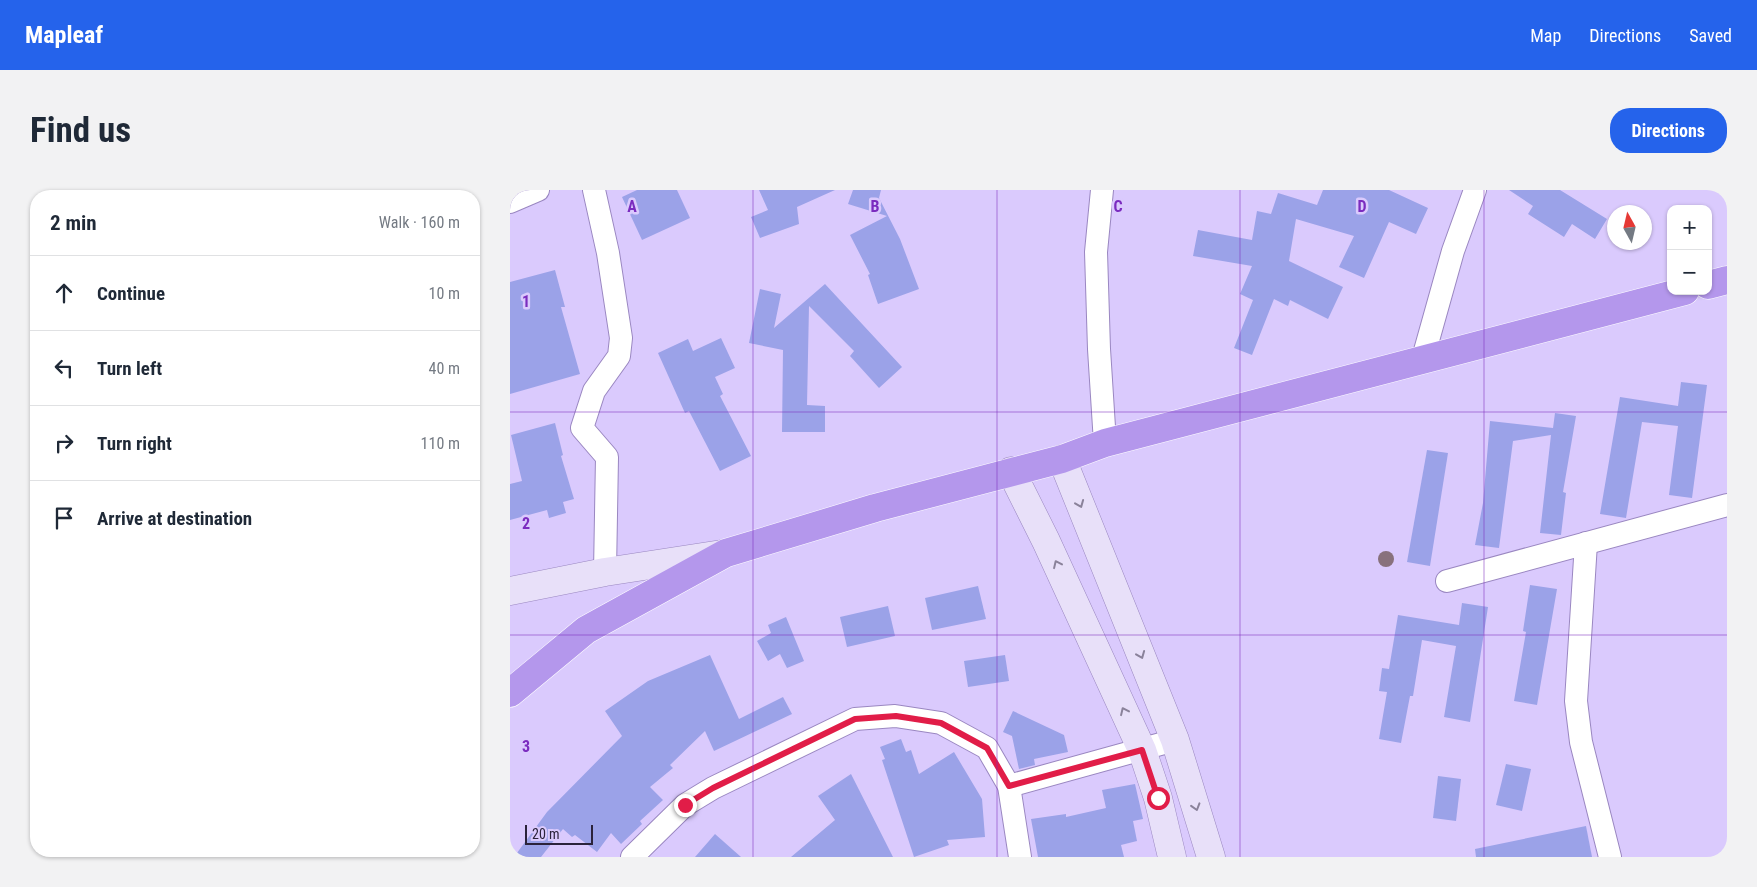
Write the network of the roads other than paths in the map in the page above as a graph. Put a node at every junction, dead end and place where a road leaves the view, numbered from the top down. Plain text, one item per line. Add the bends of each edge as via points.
1 (538, 190) edge
2 (594, 190) edge
3 (1102, 190) edge
4 (1474, 190) edge
5 (510, 202) edge
6 (1727, 280) edge
7 (1712, 284) edge
8 (1669, 295) edge
9 (1423, 358) junction
10 (1105, 444) junction
11 (1062, 459) junction
12 (1011, 471) junction
13 (1727, 505) edge
14 (1586, 543) junction
15 (726, 554) junction
16 (605, 572) junction
17 (1447, 580) dead end
18 (510, 591) edge
19 (510, 693) edge
20 (1175, 740) junction
21 (1142, 750) junction
22 (1009, 786) junction
23 (632, 857) edge
24 (1020, 857) edge
25 (1172, 857) edge
26 (1211, 857) edge
27 (1610, 857) edge

1 - 5 street
2 - 16 street via 621,338 619,356 594,392 582,428 607,457
3 - 10 street via 1096,252
4 - 9 street
6 - 7 highway
8 - 9 highway
9 - 10 highway
10 - 11 highway
11 - 12 highway
11 -> 20 street
12 - 15 highway via 875,508
21 -> 12 street
13 - 14 street
14 - 17 street
14 - 27 street via 1576,702 1581,742
15 - 16 street
15 - 19 highway via 586,630
16 - 18 street
20 - 21 street
20 -> 26 street
21 - 22 street
21 - 25 street
22 - 23 street via 987,748 941,723 896,716 855,719 713,788 685,805
22 - 24 street

